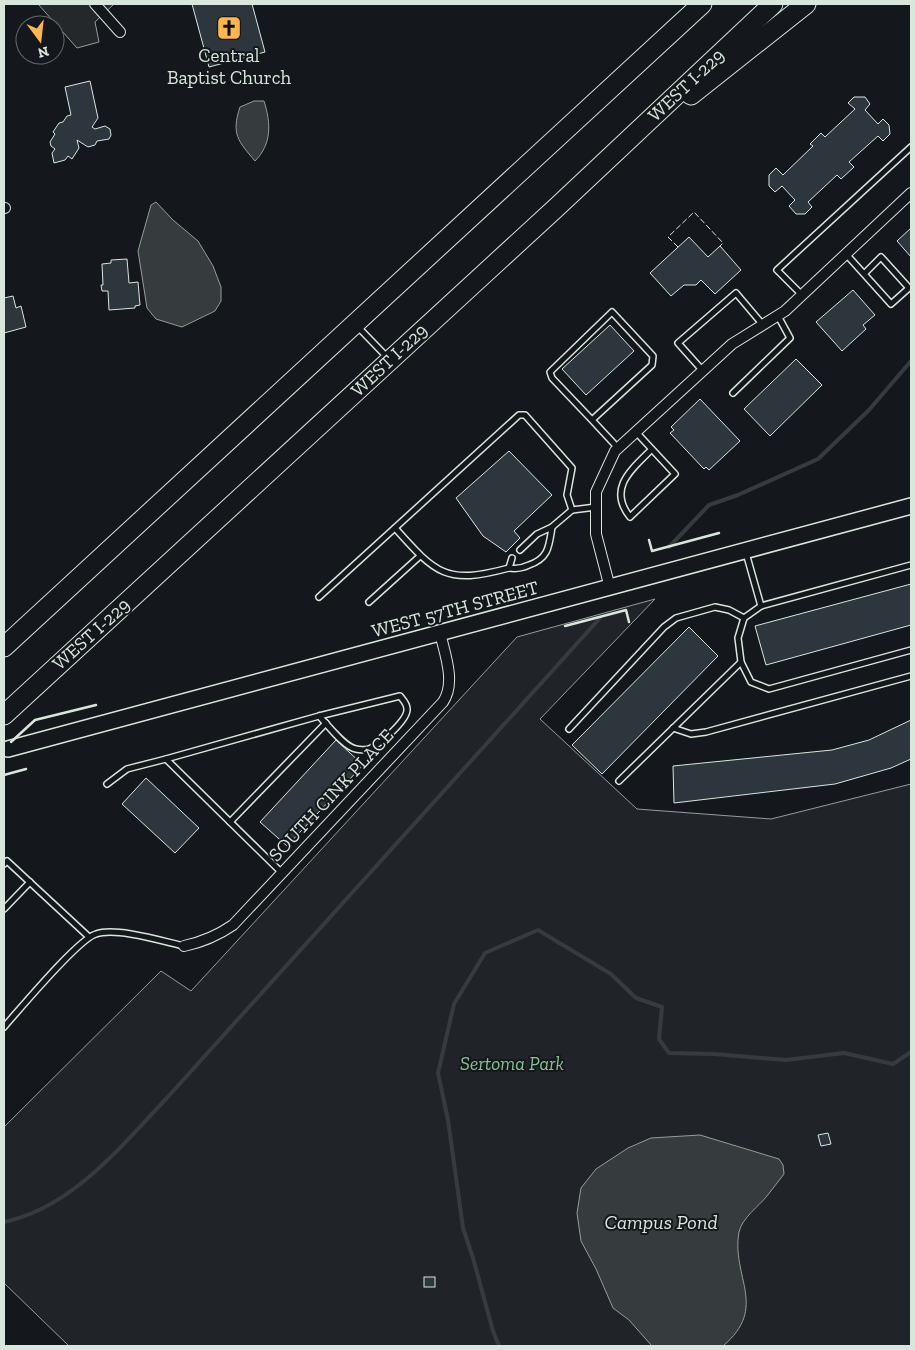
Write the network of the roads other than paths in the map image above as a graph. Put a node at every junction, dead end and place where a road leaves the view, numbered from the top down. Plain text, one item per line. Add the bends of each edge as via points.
1 (94, 4) edge
2 (694, 4) edge
3 (702, 4) edge
4 (773, 4) edge
5 (806, 4) edge
6 (120, 32) dead end
7 (628, 72) junction
8 (911, 147) edge
9 (911, 193) edge
10 (558, 206) junction
11 (846, 254) junction
12 (864, 274) junction
13 (802, 295) junction
14 (778, 315) junction
15 (355, 324) junction
16 (763, 325) junction
17 (390, 359) junction
18 (703, 371) junction
19 (733, 393) dead end
20 (592, 420) junction
21 (636, 432) junction
22 (618, 448) junction
23 (652, 449) junction
24 (911, 506) edge
25 (596, 507) junction
26 (572, 510) junction
27 (552, 527) junction
28 (395, 528) junction
29 (520, 550) dead end
30 (745, 551) junction
31 (420, 556) junction
32 (512, 558) dead end
33 (911, 565) edge
34 (509, 568) junction
35 (610, 588) junction
36 (319, 597) dead end
37 (369, 602) dead end
38 (761, 606) junction
39 (744, 618) junction
40 (440, 633) junction
41 (4, 647) edge
42 (911, 650) edge
43 (741, 662) junction
44 (911, 676) edge
45 (4, 715) edge
46 (319, 716) junction
47 (326, 723) junction
48 (673, 728) junction
49 (569, 729) dead end
50 (8, 749) dead end
51 (166, 759) junction
52 (619, 781) dead end
53 (107, 784) dead end
54 (230, 822) junction
55 (4, 864) edge
56 (282, 873) junction
57 (30, 882) junction
58 (4, 909) edge
59 (89, 937) junction
60 (184, 946) joint
61 (4, 1027) edge

1 - 6 street
2 - 7 highway
3 - 7 highway
4 - 10 highway, WEST I-229
5 - 10 highway
7 - 15 highway
8 - 13 lane via 777,270
9 - 11 street
10 - 17 highway, WEST I-229
11 - 12 lane
11 - 13 street
12 - 12 lane via 891,304 909,288 881,257
13 - 14 street
14 - 16 street
14 - 19 lane via 790,338
15 - 17 lane
15 - 41 highway
16 - 18 street via 732,344
16 - 18 lane via 736,293 678,343
17 - 45 highway, WEST I-229
18 - 21 street
20 - 20 lane via 652,365 653,356 612,312 550,372
20 - 22 lane
21 - 22 street
21 - 23 lane
22 - 25 street via 596,492
23 - 23 lane via 675,474 630,518 622,501 624,480
24 - 30 main road, WEST 57TH STREET
25 - 26 lane
25 - 35 street via 596,534
26 - 27 lane
26 - 28 lane via 567,495 572,468 522,414
27 - 29 lane via 537,534
27 - 34 lane via 549,546 541,559 524,567
28 - 31 lane
28 - 36 lane
30 - 35 main road, WEST 57TH STREET
30 - 38 lane
31 - 34 lane via 435,568 459,577
31 - 37 lane
32 - 34 lane
33 - 38 lane
35 - 40 main road, WEST 57TH STREET
38 - 39 lane
39 - 43 lane via 738,638
39 - 49 lane via 715,607 676,618
40 - 50 main road, WEST 57TH STREET
40 - 56 street, SOUTH CINK PLACE via 449,676 448,695
42 - 43 lane via 769,689 751,682
43 - 48 lane
44 - 48 lane via 706,732 691,734
46 - 47 lane
46 - 47 lane via 400,696 407,710 396,728 370,749 354,749
46 - 51 lane
47 - 54 lane
48 - 52 lane
51 - 53 lane via 127,769
51 - 54 lane
54 - 56 lane
55 - 57 lane via 7,860
56 - 60 street, SOUTH CINK PLACE via 233,925 216,937
57 - 58 lane
57 - 59 lane
59 - 60 lane via 96,933 114,932
59 - 61 lane

